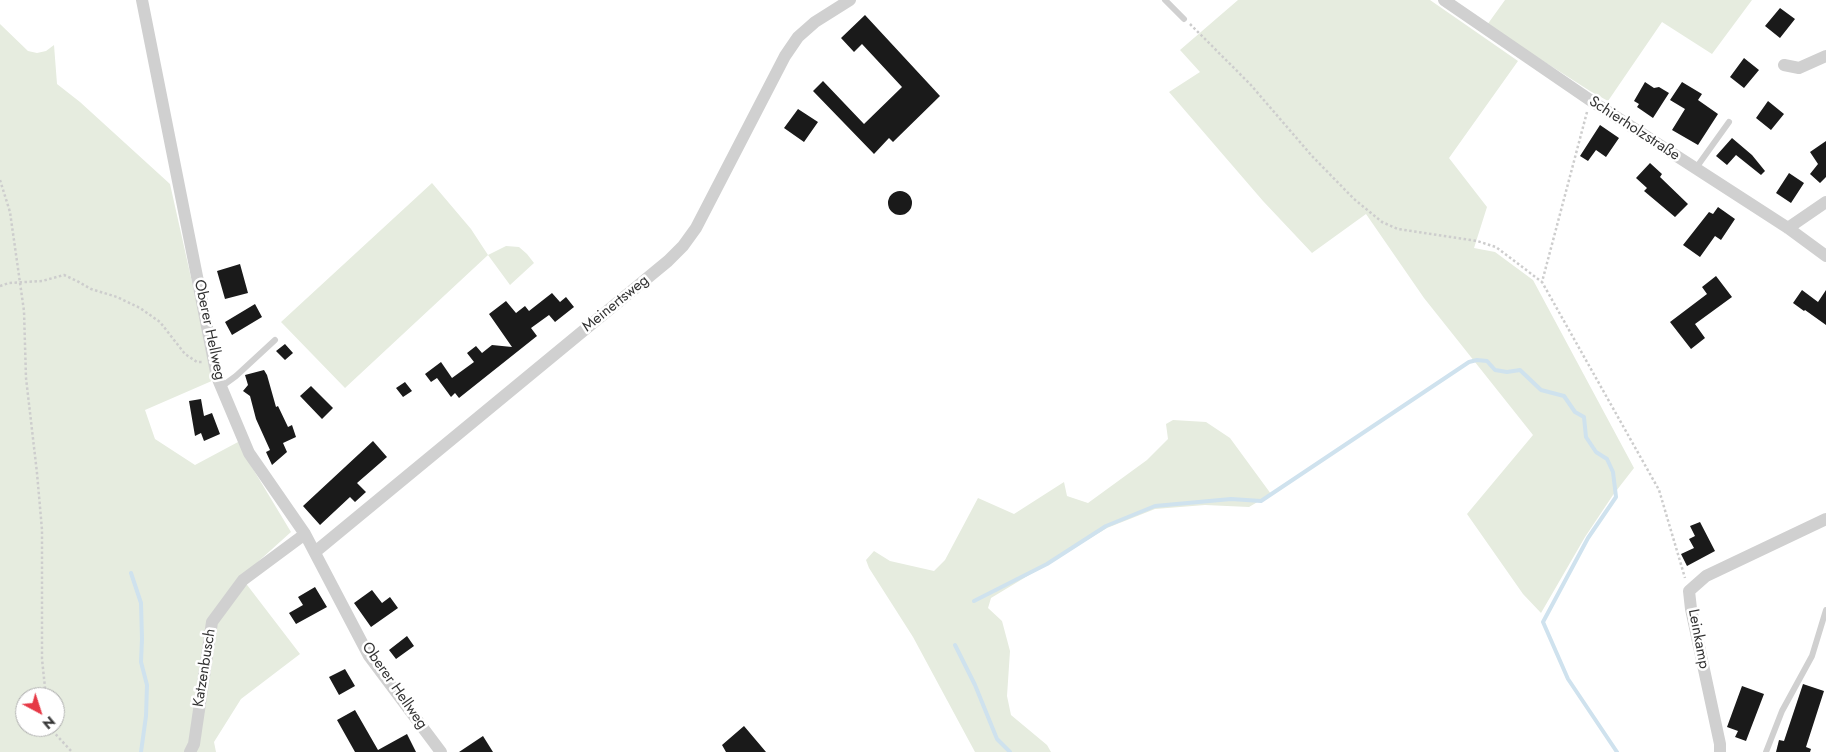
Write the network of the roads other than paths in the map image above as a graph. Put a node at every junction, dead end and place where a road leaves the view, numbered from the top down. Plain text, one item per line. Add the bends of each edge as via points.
1 (142, 0) edge
2 (850, 0) edge
3 (1165, 0) edge
4 (1444, 0) edge
5 (1184, 18) road end
6 (1826, 56) edge
7 (1784, 66) dead end
8 (1729, 122) dead end
9 (1696, 168) junction
10 (1826, 202) edge
11 (1788, 228) junction
12 (1826, 256) edge
13 (275, 340) dead end
14 (221, 387) junction
15 (1826, 518) edge
16 (305, 534) junction
17 (314, 552) junction
18 (1826, 610) edge
19 (190, 752) edge
20 (441, 752) edge
21 (1720, 752) edge
22 (1766, 752) edge

1 - 14 street, Oberer Hellweg
2 - 17 street, Meinertsweg via 798,37 785,56 696,228 683,246
3 - 5 lane
4 - 9 street, Schierholzstraße
6 - 7 street via 1799,68
8 - 9 lane
9 - 11 street, Schierholzstraße
10 - 11 street
11 - 12 street, Schierholzstraße
13 - 14 lane
14 - 16 street, Oberer Hellweg via 249,453
15 - 21 street, Leinkamp via 1706,576 1689,592
16 - 17 street, Oberer Hellweg
16 - 19 street, Katzenbusch via 242,580 212,622 194,744
17 - 20 street, Oberer Hellweg via 369,656
18 - 22 lane via 1812,656 1782,711

